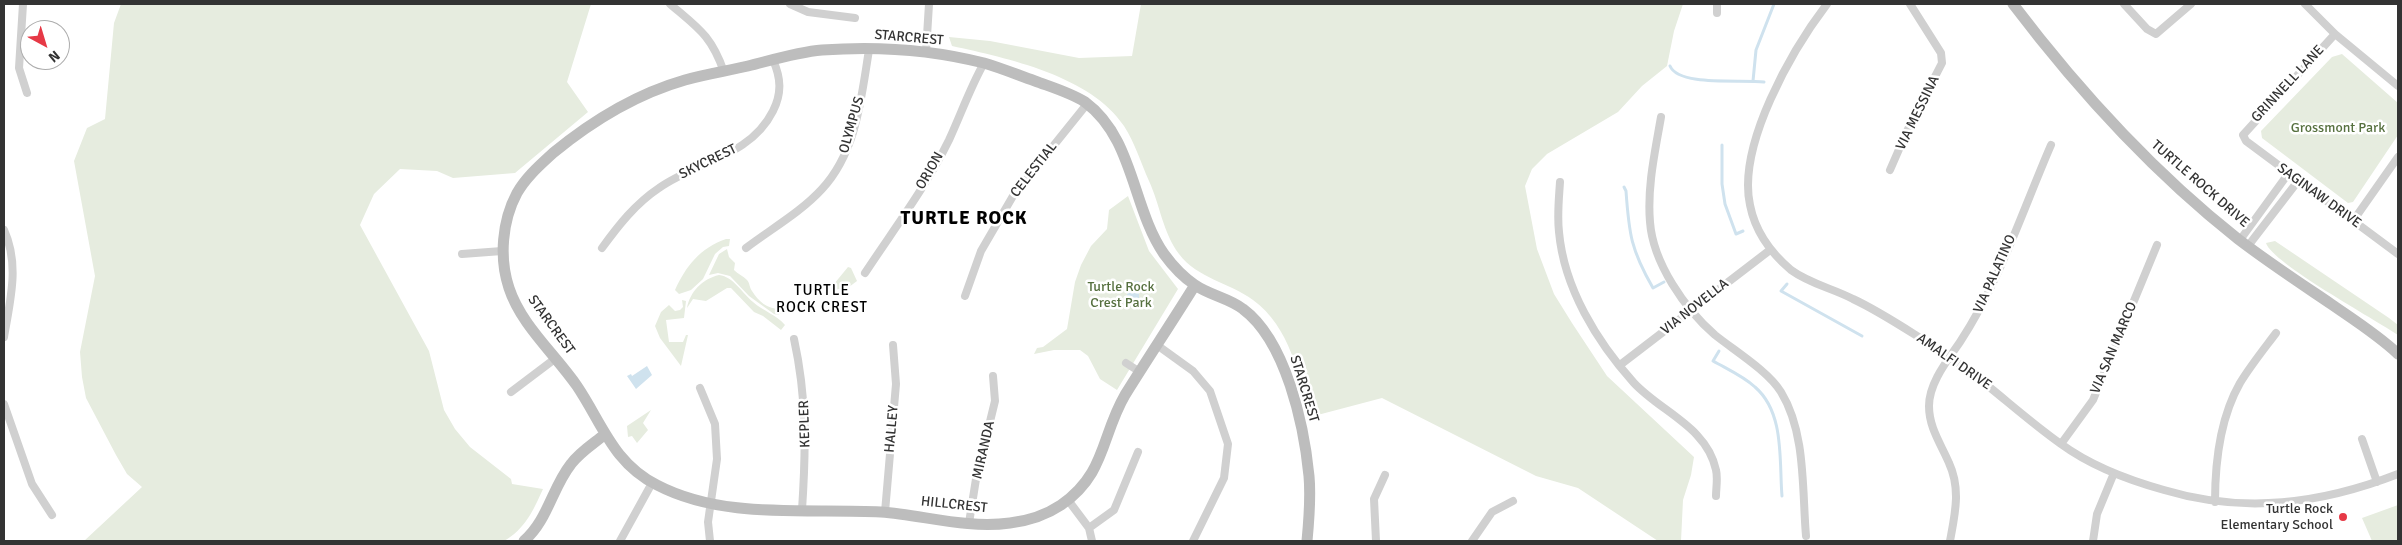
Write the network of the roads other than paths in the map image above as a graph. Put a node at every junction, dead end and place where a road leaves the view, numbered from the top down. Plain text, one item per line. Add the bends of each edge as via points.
1 (23, 4) edge
2 (670, 4) edge
3 (790, 4) edge
4 (929, 4) edge
5 (1717, 4) edge
6 (1827, 4) edge
7 (1910, 4) edge
8 (2014, 4) edge
9 (2124, 4) edge
10 (2191, 4) edge
11 (2305, 4) edge
12 (1717, 13) dead end
13 (856, 18) dead end
14 (2335, 34) junction
15 (869, 50) junction
16 (926, 52) junction
17 (773, 60) junction
18 (984, 63) junction
19 (724, 72) junction
20 (2398, 86) edge
21 (27, 93) dead end
22 (1087, 104) junction
23 (1660, 117) dead end
24 (2243, 135) joint
25 (2051, 145) dead end
26 (2398, 156) edge
27 (1890, 170) dead end
28 (2288, 174) junction
29 (2298, 181) junction
30 (1560, 182) dead end
31 (2353, 221) junction
32 (4, 230) edge
33 (2244, 243) junction
34 (2157, 245) dead end
35 (602, 248) dead end
36 (746, 248) dead end
37 (1770, 250) junction
38 (502, 251) junction
39 (462, 254) dead end
40 (2398, 254) edge
41 (866, 273) dead end
42 (1195, 286) junction
43 (965, 296) dead end
44 (1692, 310) junction
45 (2276, 333) dead end
46 (4, 337) edge
47 (794, 339) dead end
48 (894, 345) dead end
49 (1157, 345) junction
50 (2398, 354) edge
51 (1950, 356) junction
52 (556, 358) junction
53 (1126, 363) dead end
54 (1620, 366) junction
55 (1140, 372) junction
56 (994, 376) dead end
57 (700, 388) dead end
58 (511, 392) dead end
59 (4, 404) edge
60 (604, 435) junction
61 (2362, 439) dead end
62 (2061, 444) junction
63 (1138, 452) dead end
64 (2114, 473) junction
65 (2398, 474) edge
66 (1385, 475) dead end
67 (2377, 482) junction
68 (652, 483) junction
69 (1716, 496) dead end
70 (1068, 500) junction
71 (1513, 500) dead end
72 (2215, 502) junction
73 (710, 504) junction
74 (802, 510) junction
75 (886, 512) junction
76 (52, 516) dead end
77 (969, 523) junction
78 (1089, 528) junction
79 (1806, 536) dead end
80 (524, 541) edge
81 (620, 541) edge
82 (710, 541) edge
83 (1092, 541) edge
84 (1193, 541) edge
85 (1307, 541) edge
86 (1376, 541) edge
87 (1472, 541) edge
88 (1950, 541) edge
89 (2093, 541) edge

1 - 21 street via 19,68
2 - 19 street via 709,39
3 - 13 street via 808,12
4 - 16 street
5 - 12 street
6 - 37 street, AMALFI DRIVE via 1810,26 1780,79 1750,161 1747,184 1750,206
7 - 27 street, VIA MESSINA via 1942,53 1942,62
8 - 33 street, TURTLE ROCK DRIVE via 2058,63 2146,158
9 - 10 street via 2147,30 2156,34
11 - 14 street
14 - 20 street
14 - 24 street, GRINNELL LANE
15 - 16 street, STARCREST
15 - 17 street, STARCREST via 819,50
15 - 36 street, OLYMPUS via 849,148 835,173 821,191
16 - 18 street, STARCREST
17 - 19 street, STARCREST
17 - 35 street, SKYCREST via 780,76 777,103 752,139 730,154 683,173 660,187 638,204
18 - 22 street, STARCREST via 1049,86
18 - 41 street, ORION via 934,166
19 - 38 street, STARCREST via 683,81 643,96 606,114 572,138 534,170 516,195
22 - 42 street, STARCREST via 1121,148 1161,250
22 - 43 street, CELESTIAL via 1013,196 981,251
23 - 44 street via 1651,173 1650,224 1661,262 1672,284
24 - 28 street, SAGINAW DRIVE via 2246,141
25 - 51 street, VIA PALATINO via 2000,270 1978,314
26 - 31 street
28 - 29 street, SAGINAW DRIVE
28 - 33 street
29 - 31 street, SAGINAW DRIVE
29 - 33 street
30 - 54 street via 1559,232 1565,263 1592,327
31 - 40 street, SAGINAW DRIVE
32 - 46 street via 14,280
33 - 50 street, TURTLE ROCK DRIVE
34 - 62 street, VIA SAN MARCO via 2093,400
37 - 44 street, VIA NOVELLA
37 - 51 street, AMALFI DRIVE via 1801,277 1851,298
38 - 39 street
38 - 52 street, STARCREST via 508,286 520,311
42 - 49 street, HILLCREST
42 - 85 street, STARCREST via 1243,309 1268,335 1286,369 1309,477
44 - 54 street, VIA NOVELLA
44 - 79 street via 1710,331 1780,390 1797,435
45 - 72 street via 2240,383 2230,405 2221,436
47 - 74 street, KEPLER via 805,406
48 - 75 street, HALLEY via 896,384
49 - 55 street, HILLCREST
49 - 84 street via 1193,371 1210,391 1228,444 1224,478
51 - 62 street, AMALFI DRIVE
51 - 88 street, VIA PALATINO via 1932,388 1929,406 1931,424 1956,484 1957,506
52 - 58 street
52 - 60 street, STARCREST via 579,389
53 - 55 street
54 - 69 street via 1654,402 1694,430 1709,452 1716,470
55 - 70 street, HILLCREST via 1121,402 1092,473
56 - 77 street, MIRANDA via 995,401
57 - 73 street via 715,424 717,459
59 - 76 street via 32,484
60 - 68 street, HILLCREST via 634,470
60 - 80 street via 571,464 542,520
61 - 67 street
62 - 64 street, AMALFI DRIVE
63 - 78 street via 1114,510
64 - 72 street, AMALFI DRIVE via 2164,491
64 - 89 street via 2097,514
65 - 67 street, AMALFI DRIVE
66 - 86 street via 1374,499
67 - 72 street, AMALFI DRIVE via 2332,496 2285,503
68 - 73 street, HILLCREST
68 - 81 street
70 - 77 street, HILLCREST via 1052,511 1012,523
70 - 78 street
71 - 87 street via 1492,512
73 - 74 street, HILLCREST
73 - 82 street
74 - 75 street, HILLCREST
75 - 77 street, HILLCREST
78 - 83 street

